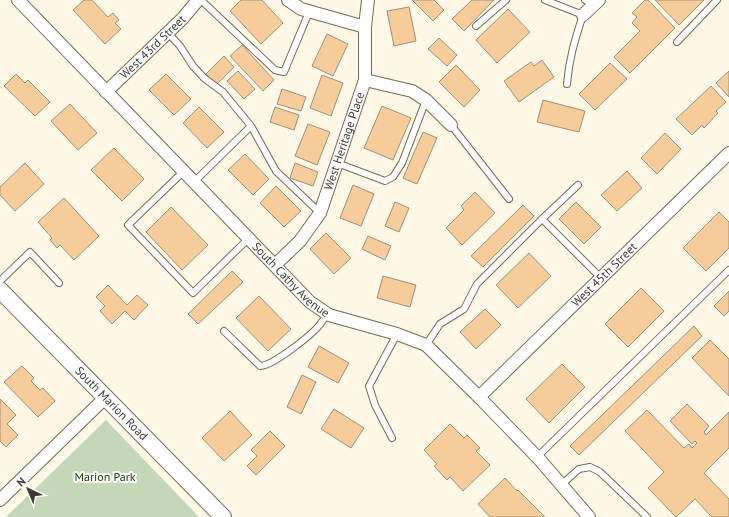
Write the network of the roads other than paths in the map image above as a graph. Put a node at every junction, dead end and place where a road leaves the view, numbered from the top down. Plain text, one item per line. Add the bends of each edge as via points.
1 (18, 0) edge
2 (200, 0) edge
3 (288, 0) edge
4 (368, 0) edge
5 (506, 0) edge
6 (545, 0) edge
7 (717, 0) edge
8 (593, 2) edge
9 (309, 12) junction
10 (583, 15) junction
11 (476, 26) dead end
12 (365, 27) junction
13 (168, 33) junction
14 (677, 42) dead end
15 (365, 80) junction
16 (567, 84) dead end
17 (106, 92) junction
18 (426, 100) junction
19 (450, 125) joint
20 (252, 126) junction
21 (727, 160) edge
22 (337, 163) junction
23 (184, 172) junction
24 (194, 182) junction
25 (578, 185) dead end
26 (509, 199) dead end
27 (320, 213) junction
28 (542, 220) junction
29 (249, 238) junction
30 (275, 265) junction
31 (729, 270) edge
32 (601, 278) junction
33 (0, 281) edge
34 (59, 283) dead end
35 (0, 290) edge
36 (327, 314) junction
37 (224, 331) dead end
38 (397, 334) junction
39 (426, 345) junction
40 (106, 397) junction
41 (479, 397) junction
42 (392, 438) dead end
43 (537, 457) junction
44 (561, 485) junction
45 (0, 500) edge
46 (223, 517) edge
47 (589, 517) edge
48 (647, 517) edge

1 - 17 street, South Cathy Avenue
2 - 9 lane via 275,70 284,72
2 - 13 street, West 43rd Street
3 - 9 street
4 - 12 street, West Heritage Place
5 - 11 lane
6 - 10 lane
7 - 14 lane
8 - 10 street
9 - 12 street
10 - 16 lane via 568,65
12 - 15 street, West Heritage Place
13 - 17 street, West 43rd Street
13 - 20 lane via 193,66 223,92
15 - 18 street via 412,91
15 - 22 street, West Heritage Place
17 - 23 street, South Cathy Avenue
18 - 19 street
18 - 22 lane via 402,163 393,177 385,181
19 - 26 lane
20 - 24 lane
20 - 27 lane via 276,171
21 - 32 street, West 45th Street
22 - 27 street, West Heritage Place
23 - 24 street, South Cathy Avenue
23 - 29 lane via 128,225 193,293
24 - 29 street, South Cathy Avenue
25 - 28 lane
27 - 30 street, West Heritage Place via 300,241
28 - 32 lane
28 - 39 lane via 477,284 464,309 440,324
29 - 30 street, South Cathy Avenue
30 - 36 street, South Cathy Avenue via 310,302
31 - 43 lane
32 - 41 street, West 45th Street
33 - 34 lane via 30,252
35 - 40 street, South Marion Road
36 - 37 lane via 305,339 263,366 260,366
36 - 38 street, South Cathy Avenue
38 - 39 street, South Cathy Avenue
38 - 42 lane via 369,386 375,405
39 - 41 street, South Cathy Avenue
40 - 45 street
40 - 46 street, South Marion Road
41 - 43 street, South Cathy Avenue
43 - 44 street, South Cathy Avenue
44 - 47 street, South Cathy Avenue
44 - 48 lane via 579,469 590,467 600,472

